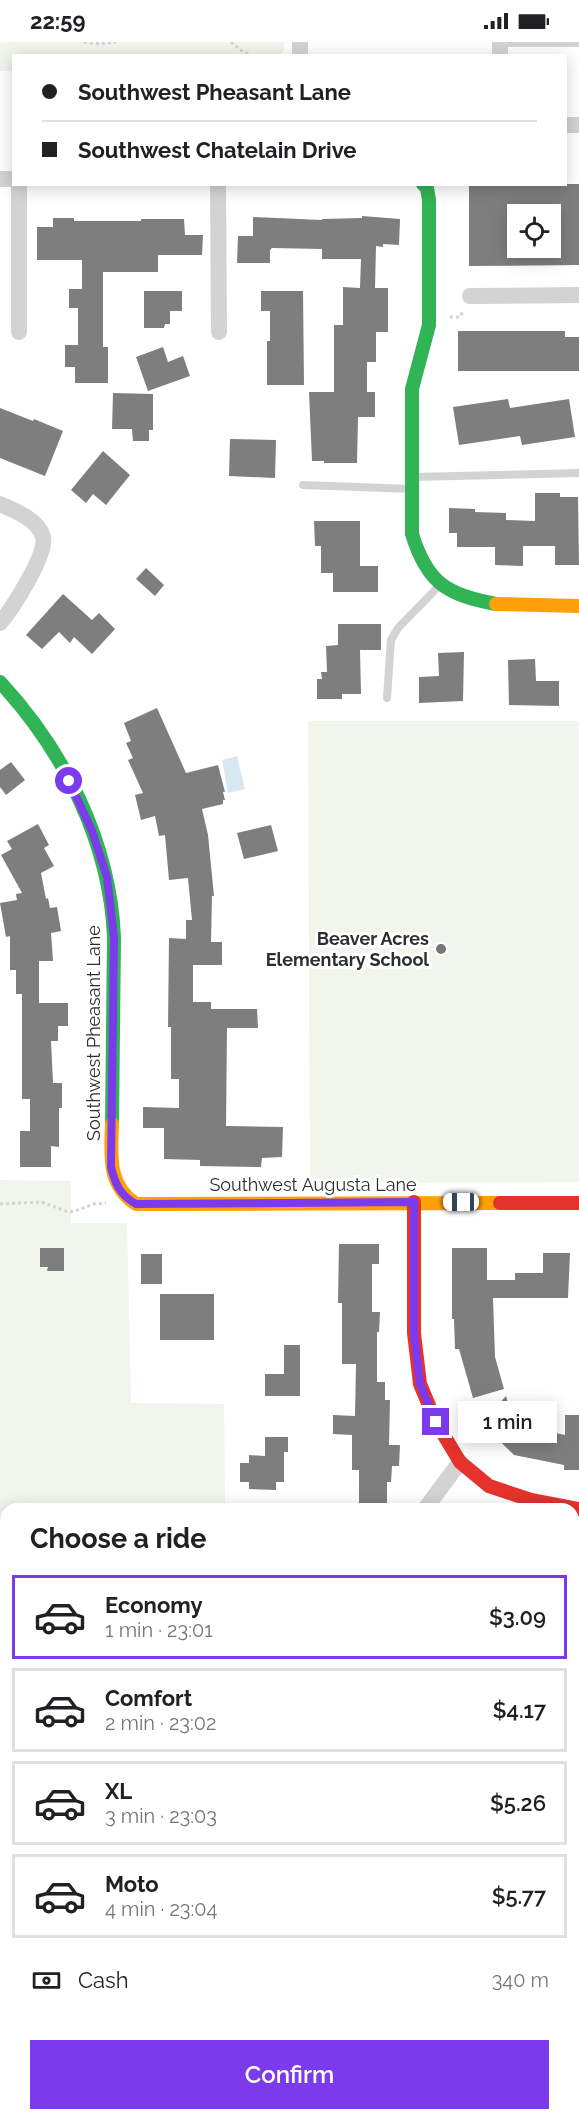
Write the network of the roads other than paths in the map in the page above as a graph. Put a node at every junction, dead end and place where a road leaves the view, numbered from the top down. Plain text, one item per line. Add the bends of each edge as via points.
1 (578, 43) edge
2 (500, 47) edge
3 (19, 186) edge
4 (218, 186) edge
5 (425, 186) edge
6 (579, 295) edge
7 (470, 296) dead end
8 (19, 332) dead end
9 (219, 332) dead end
10 (579, 473) edge
11 (412, 483) junction
12 (303, 485) dead end
13 (0, 504) edge
14 (441, 583) junction
15 (579, 606) edge
16 (0, 623) edge
17 (0, 682) edge
18 (387, 698) dead end
19 (123, 1195) joint
20 (414, 1202) junction
21 (579, 1203) edge
22 (460, 1462) junction
23 (429, 1503) edge
24 (547, 1503) edge

1 - 2 lane
3 - 8 street
4 - 9 street
5 - 11 street via 429,200 429,325 412,389
6 - 7 street
10 - 11 lane
11 - 12 lane
11 - 14 street via 412,534 419,557
13 - 16 street via 37,526 43,548 27,582
14 - 15 street via 448,590 475,600 501,605
14 - 18 lane via 391,640
17 - 19 street, Southwest Pheasant Lane via 60,764 78,797 107,877 114,937 111,1167
19 - 20 street, Southwest Augusta Lane via 136,1204
20 - 21 street, Southwest Augusta Lane
20 - 22 street via 414,1333 420,1384 436,1422
22 - 23 street
22 - 24 street via 489,1486

